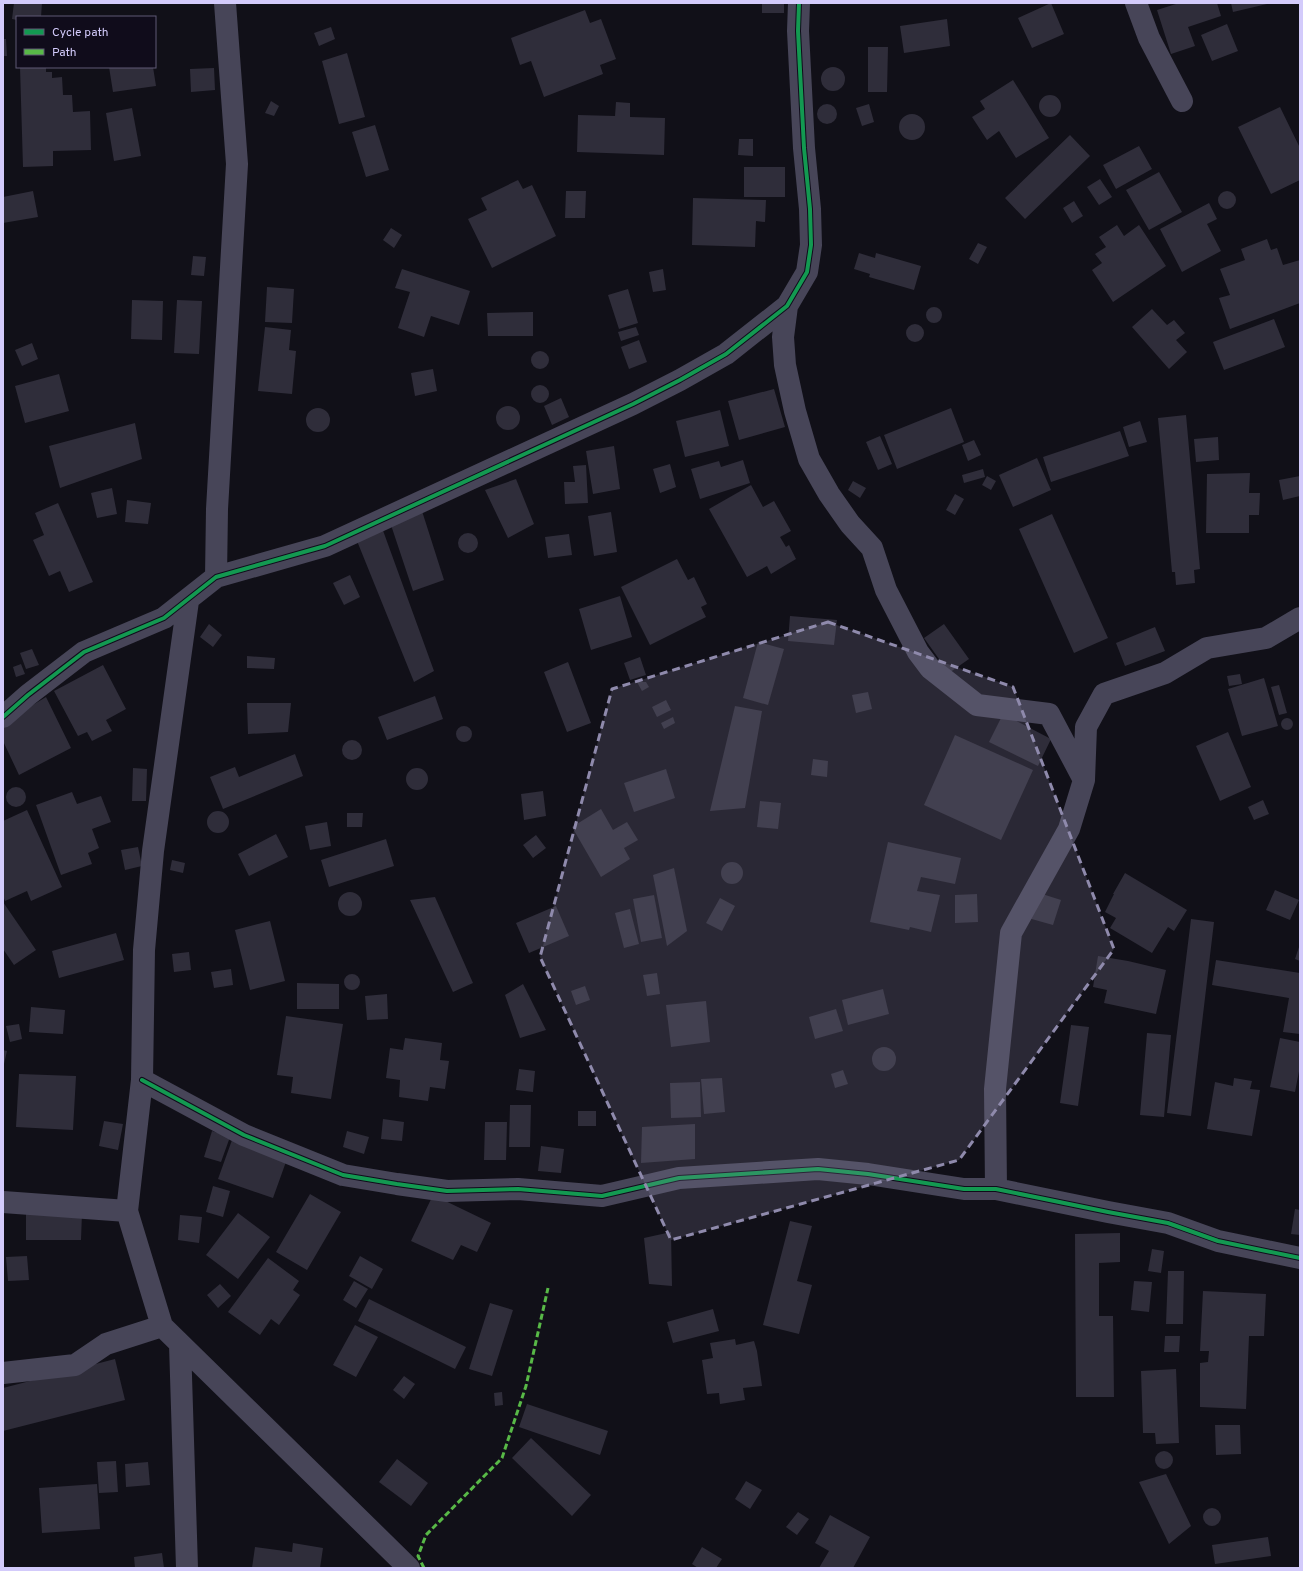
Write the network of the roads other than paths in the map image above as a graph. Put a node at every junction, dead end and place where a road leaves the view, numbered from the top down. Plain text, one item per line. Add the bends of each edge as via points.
1 (225, 3) edge
2 (799, 3) edge
3 (1136, 3) edge
4 (1182, 101) dead end
5 (787, 306) junction
6 (216, 578) junction
7 (188, 601) junction
8 (1300, 618) edge
9 (3, 717) edge
10 (1084, 780) junction
11 (142, 1080) junction
12 (996, 1189) junction
13 (3, 1202) edge
14 (127, 1211) junction
15 (1300, 1258) edge
16 (162, 1326) junction
17 (180, 1344) junction
18 (3, 1373) edge
19 (187, 1568) edge
20 (409, 1568) edge

1 - 6 street via 237,164 217,509
2 - 5 street via 798,31 811,245 807,272
3 - 4 street via 1149,38
5 - 6 street via 726,354 633,404 325,546
5 - 10 street via 783,337 785,365 795,411 810,459 829,494 850,524 872,548 886,590 918,652 930,668 977,705 1049,714
6 - 7 street
7 - 9 street via 164,618 84,652 28,694
7 - 11 street via 153,851 144,942
8 - 10 street via 1266,638 1207,648 1165,673 1104,694 1086,727
10 - 12 street via 1069,829 1011,933 995,1089
11 - 12 street via 244,1135 343,1174 447,1191 518,1189 602,1196 679,1178 818,1169 964,1189
11 - 14 street
12 - 15 street via 1168,1223 1218,1241
13 - 14 street
14 - 16 street
16 - 17 street
16 - 18 street via 106,1344 75,1366
17 - 19 street
17 - 20 street

